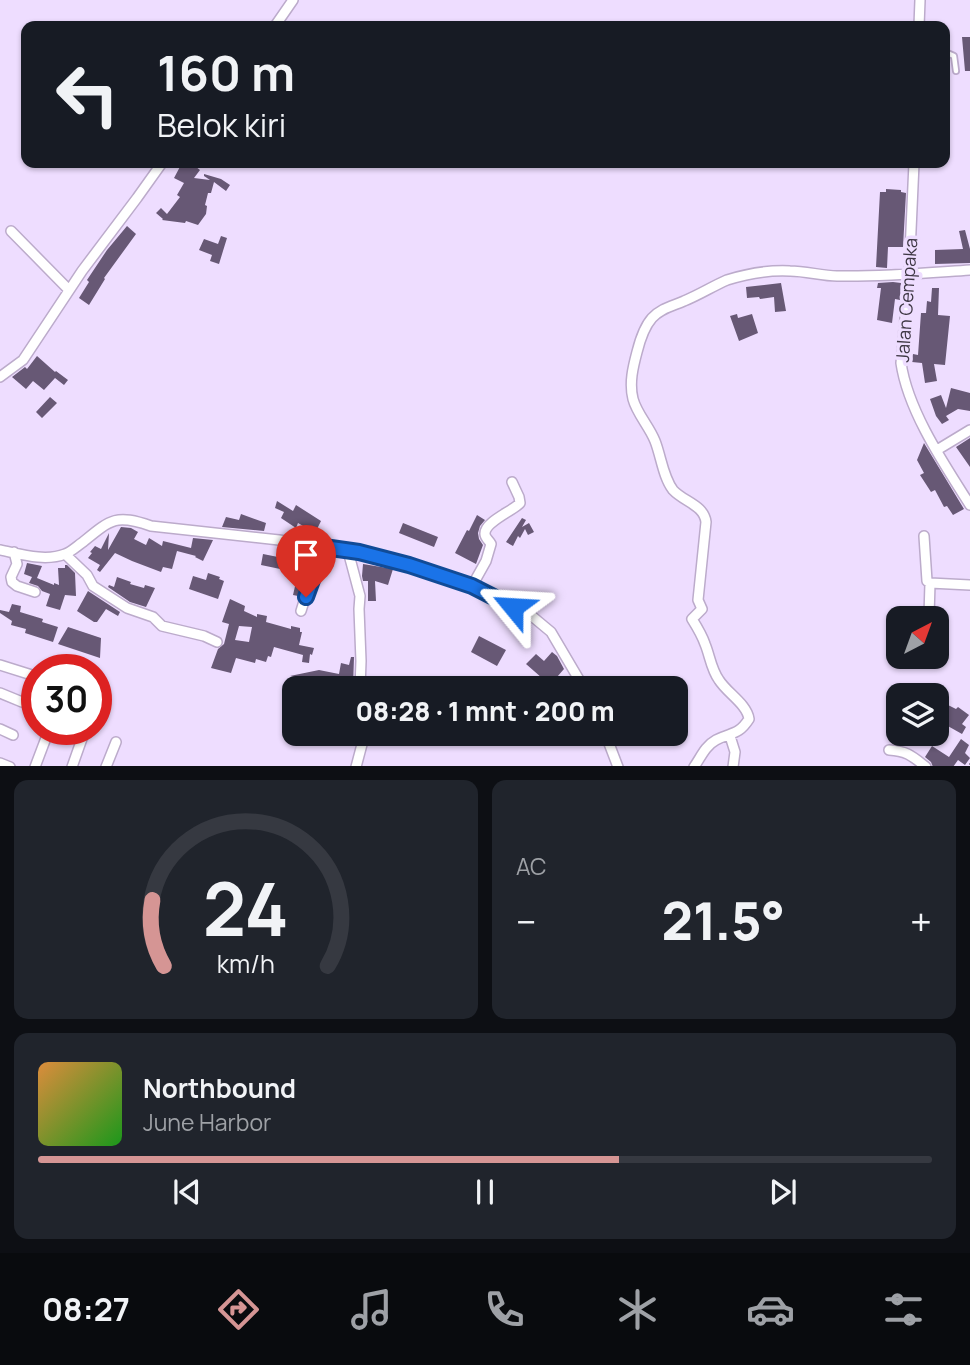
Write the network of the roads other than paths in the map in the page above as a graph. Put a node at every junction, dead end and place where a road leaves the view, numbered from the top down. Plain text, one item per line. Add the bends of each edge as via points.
1 (293, 0) edge
2 (920, 0) edge
3 (278, 21) edge
4 (919, 21) edge
5 (950, 54) edge
6 (956, 71) dead end
7 (158, 168) edge
8 (914, 168) edge
9 (11, 231) dead end
10 (970, 270) edge
11 (908, 280) junction
12 (69, 290) junction
13 (0, 377) edge
14 (970, 430) edge
15 (937, 450) junction
16 (512, 482) dead end
17 (970, 505) edge
18 (924, 536) dead end
19 (324, 547) junction
20 (0, 550) edge
21 (348, 551) junction
22 (65, 554) junction
23 (15, 556) junction
24 (930, 583) junction
25 (970, 585) edge
26 (472, 586) junction
27 (35, 592) dead end
28 (929, 606) edge
29 (301, 611) dead end
30 (217, 642) dead end
31 (0, 665) edge
32 (21, 672) edge
33 (360, 676) edge
34 (577, 676) edge
35 (0, 693) edge
36 (21, 702) edge
37 (0, 730) edge
38 (13, 735) dead end
39 (730, 736) junction
40 (116, 741) dead end
41 (43, 745) edge
42 (80, 745) edge
43 (361, 746) edge
44 (610, 746) edge
45 (889, 750) dead end
46 (0, 763) edge
47 (10, 766) edge
48 (35, 766) edge
49 (72, 766) edge
50 (106, 766) edge
51 (356, 766) edge
52 (618, 766) edge
53 (695, 766) edge
54 (733, 766) edge
55 (926, 766) edge

1 - 3 street
2 - 4 street
5 - 6 lane
7 - 12 street
8 - 11 street, Jalan Cempaka
9 - 12 street
10 - 11 street
11 - 15 street, Jalan Cempaka via 903,376
11 - 39 street via 791,271 754,274 725,281 667,307 648,322 639,343 632,396 671,487 705,516 698,600 702,610 692,619 718,679 747,711 747,722
12 - 13 street via 23,360
14 - 15 street
15 - 17 street, Jalan Cempaka
16 - 26 street via 520,503 485,532 491,544
18 - 24 street via 926,580
19 - 21 street
19 - 22 street via 151,526 123,518 104,525
19 - 29 street
20 - 23 street
21 - 26 street
21 - 33 street via 360,596
22 - 23 street
22 - 30 street via 93,586 127,608 160,625
23 - 27 street via 12,582
24 - 25 street
24 - 28 street
26 - 34 street via 533,617 551,632
31 - 32 street
35 - 36 street
37 - 38 street
39 - 53 street via 711,743
39 - 54 street
40 - 50 street
41 - 48 street
42 - 49 street
43 - 51 street
44 - 52 street
45 - 55 street via 906,752
46 - 47 street

